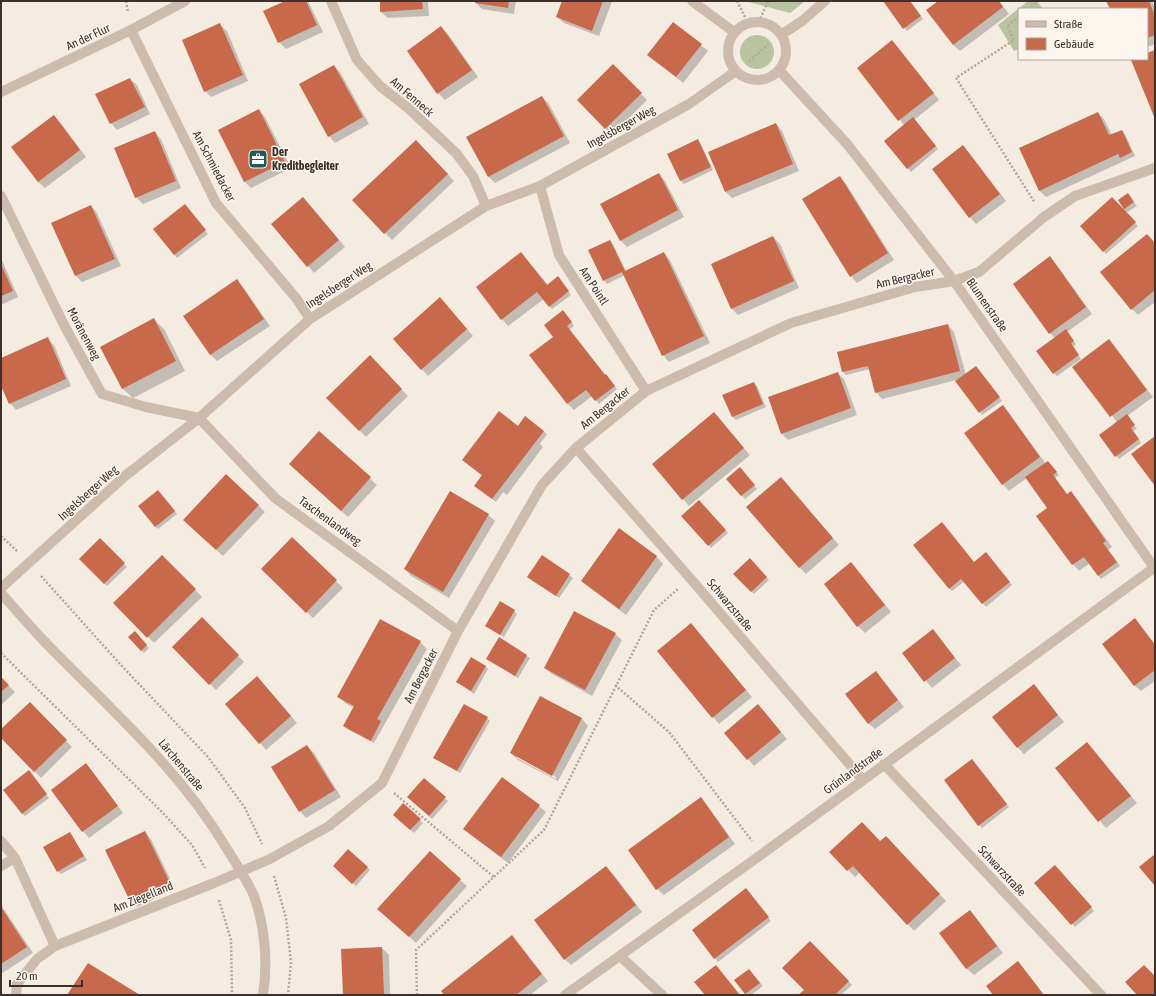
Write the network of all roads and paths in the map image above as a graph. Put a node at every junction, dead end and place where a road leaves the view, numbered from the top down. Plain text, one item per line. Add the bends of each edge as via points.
1 (185, 1) edge
2 (331, 1) edge
3 (692, 1) edge
4 (737, 1) edge
5 (768, 1) edge
6 (825, 1) edge
7 (1038, 1) edge
8 (1029, 8) edge
9 (1018, 18) edge
10 (759, 22) junction
11 (748, 23) junction
12 (131, 30) junction
13 (734, 32) junction
14 (781, 35) junction
15 (779, 70) junction
16 (736, 71) junction
17 (1, 92) edge
18 (1155, 168) edge
19 (540, 186) junction
20 (1, 196) edge
21 (486, 206) junction
22 (1044, 217) junction
23 (954, 281) junction
24 (310, 319) junction
25 (646, 391) junction
26 (199, 418) junction
27 (576, 448) junction
28 (29, 563) junction
29 (1155, 568) edge
30 (690, 578) junction
31 (1, 588) edge
32 (1, 593) edge
33 (458, 631) junction
34 (1, 653) edge
35 (615, 685) junction
36 (884, 764) junction
37 (863, 780) junction
38 (382, 784) junction
39 (1, 841) edge
40 (762, 854) junction
41 (15, 858) junction
42 (270, 859) junction
43 (1, 866) edge
44 (241, 871) junction
45 (495, 878) junction
46 (214, 883) junction
47 (55, 946) junction
48 (620, 956) junction
49 (16, 995) edge
50 (232, 995) edge
51 (263, 995) edge
52 (288, 995) edge
53 (417, 995) edge
54 (565, 995) edge
55 (662, 995) edge
56 (1101, 995) edge

1 - 12 street, An der Flur
2 - 21 street, Am Fenneck via 357,60 380,86 408,108 456,153 472,176
3 - 13 street
4 - 11 path
5 - 10 path
6 - 14 street
7 - 8 path
9 - 22 path via 1008,26 1014,40 956,78
10 - 11 street
10 - 14 street via 775,28
11 - 13 street
12 - 17 street, An der Flur
12 - 24 street, Am Schmiedacker via 216,203 296,298
13 - 16 street via 728,56
14 - 15 street via 786,52
14 - 16 path
15 - 16 street via 772,76 753,80
15 - 23 street, Blumenstraße via 847,144
16 - 19 street, Ingelsberger Weg via 689,104
18 - 22 street, Am Bergacker via 1076,196
19 - 21 street, Ingelsberger Weg
19 - 25 street, Am Pointl via 559,255
20 - 26 street, Moränenweg via 65,327 102,394 146,407
21 - 24 street, Ingelsberger Weg
22 - 23 street, Am Bergacker via 979,272
23 - 25 street, Am Bergacker via 915,287 791,323
23 - 29 street, Blumenstraße
24 - 26 street, Ingelsberger Weg
25 - 27 street, Am Bergacker
26 - 28 street, Ingelsberger Weg via 125,476
26 - 33 street, Taschenlandweg via 275,498
27 - 30 street, Schwarzstraße
27 - 33 street, Am Bergacker via 542,486
28 - 31 street, Ingelsberger Weg
28 - 42 path via 208,757 245,808
29 - 36 street, Grünlandstraße
30 - 35 path via 654,610
30 - 37 street, Schwarzstraße
32 - 44 street, Lärchenstraße via 43,640 166,765 214,827
33 - 38 street, Am Bergacker
34 - 46 path via 162,812 192,845
35 - 40 path via 669,732
35 - 45 path via 544,830
36 - 37 street, Grünlandstraße
36 - 56 street, Schwarzstraße
37 - 40 street, Grünlandstraße
38 - 42 street, Am Bergacker via 329,826
38 - 45 path
39 - 41 street
40 - 48 street, Grünlandstraße
41 - 43 street
41 - 47 street
42 - 44 street, Am Bergacker
42 - 52 path via 286,918 291,962
44 - 46 street, Am Ziegelland
44 - 51 street, Lärchenstraße via 254,896 262,928 265,957
45 - 53 path via 416,950
46 - 47 street, Am Ziegelland
46 - 50 path via 231,940
47 - 49 street, Am Ziegelland via 37,959 17,984
48 - 54 street, Grünlandstraße
48 - 55 street

